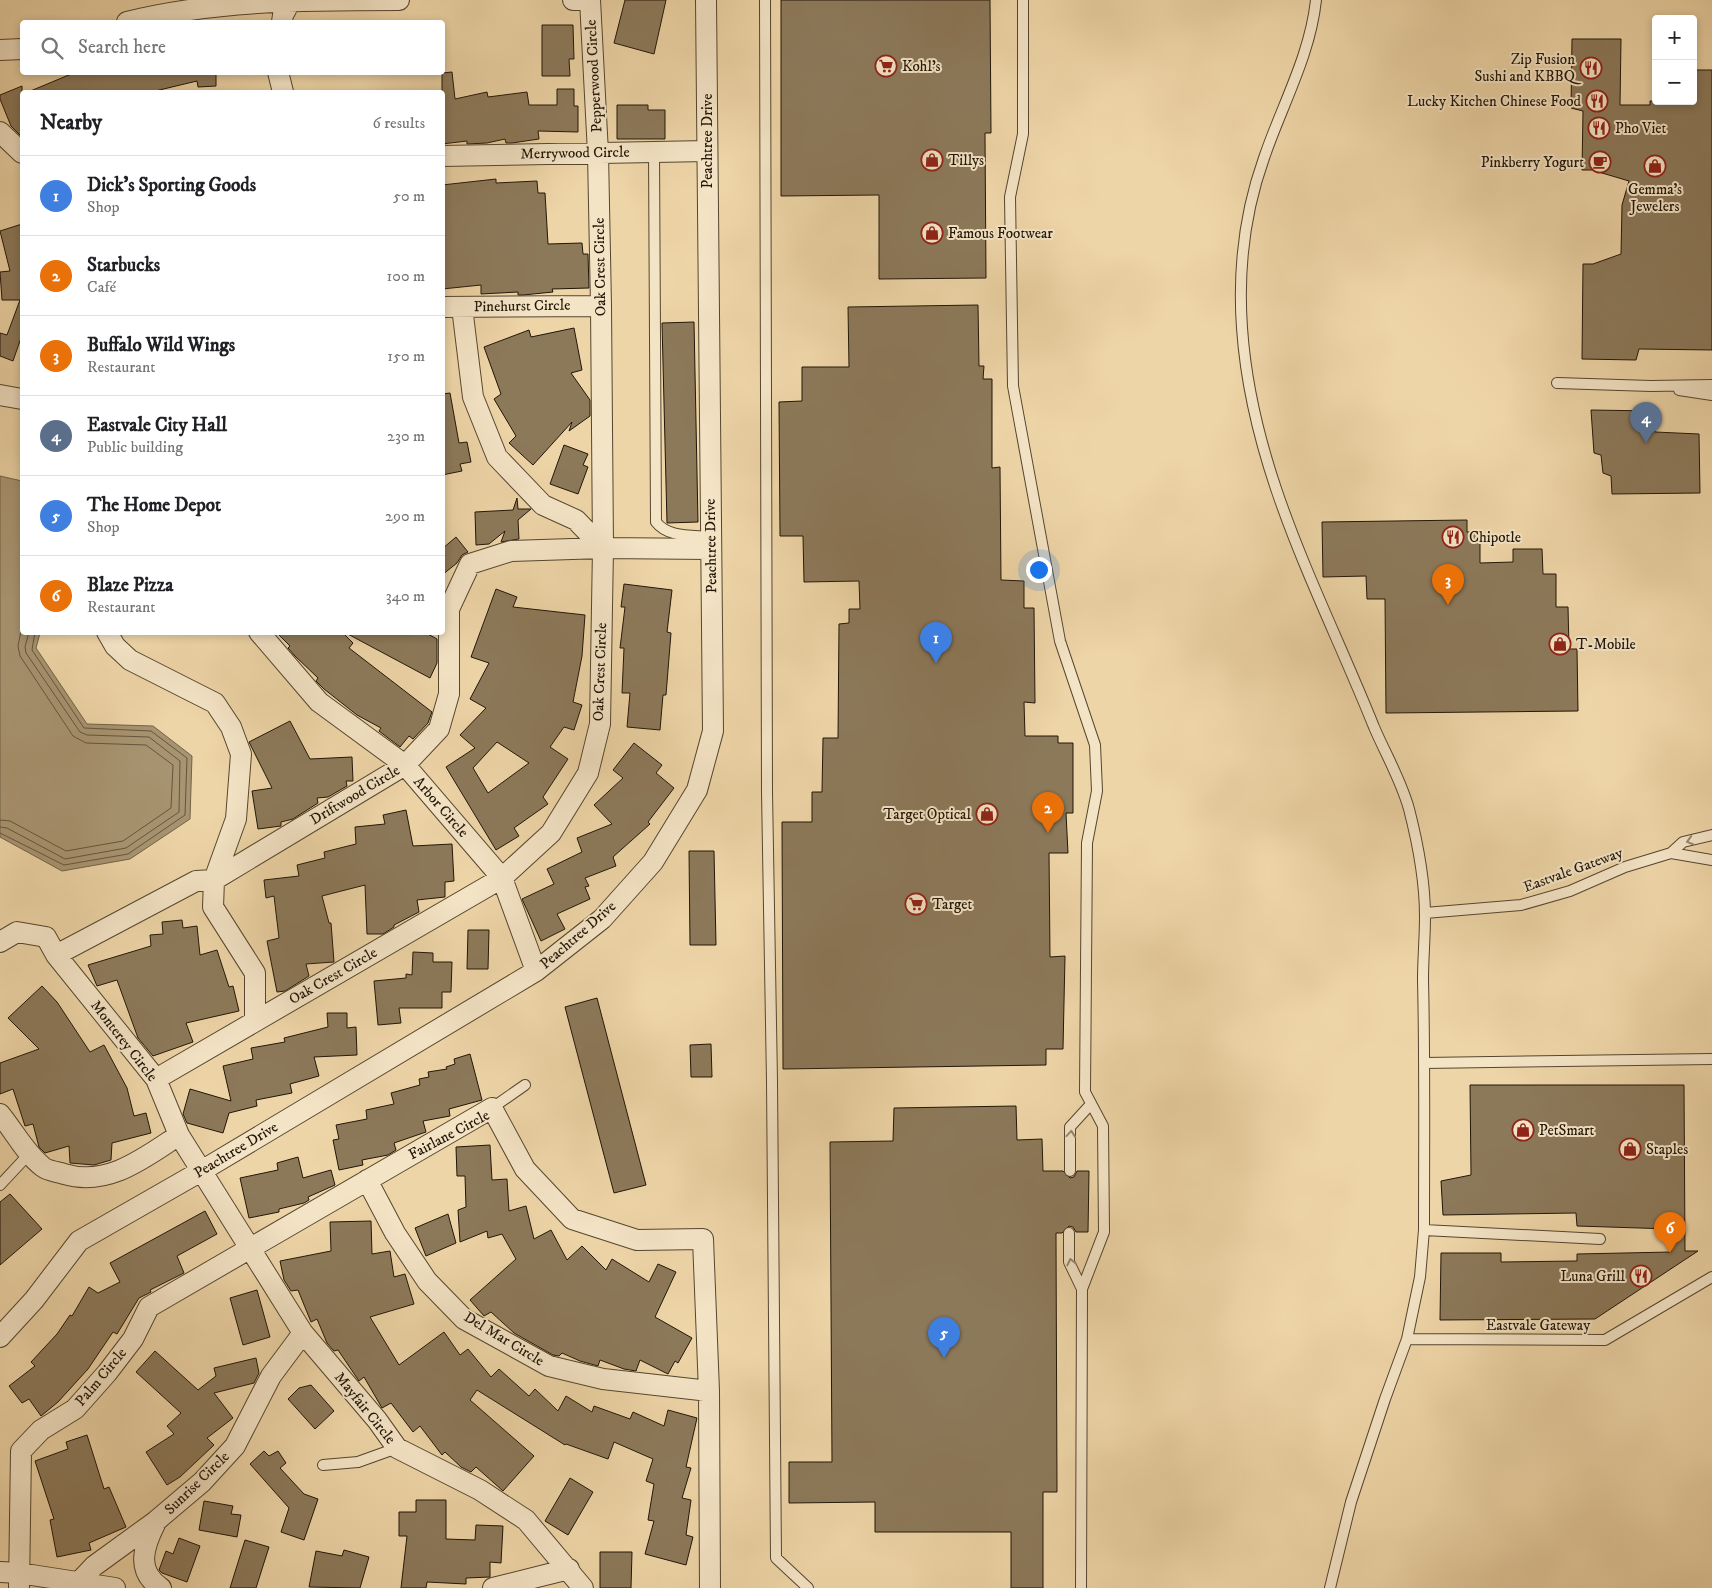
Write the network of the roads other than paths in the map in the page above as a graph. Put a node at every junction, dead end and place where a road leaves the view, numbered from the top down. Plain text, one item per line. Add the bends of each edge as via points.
1 (291, 0) edge
2 (399, 0) edge
3 (573, 0) edge
4 (590, 0) edge
5 (706, 0) edge
6 (765, 0) edge
7 (1023, 0) edge
8 (1316, 0) edge
9 (138, 20) edge
10 (282, 20) edge
11 (20, 49) edge
12 (0, 50) edge
13 (279, 75) edge
14 (282, 90) edge
15 (0, 132) edge
16 (20, 151) edge
17 (654, 152) junction
18 (707, 152) junction
19 (598, 153) junction
20 (445, 156) edge
21 (601, 306) junction
22 (452, 307) edge
23 (1557, 383) dead end
24 (1712, 385) edge
25 (1651, 386) junction
26 (0, 395) edge
27 (1712, 395) edge
28 (20, 399) edge
29 (711, 543) junction
30 (604, 548) junction
31 (446, 608) edge
32 (109, 635) edge
33 (263, 635) edge
34 (405, 765) junction
35 (1712, 835) edge
36 (1671, 853) junction
37 (1712, 860) edge
38 (502, 878) junction
39 (214, 880) junction
40 (1425, 913) junction
41 (0, 942) edge
42 (56, 955) junction
43 (536, 971) junction
44 (255, 1022) junction
45 (1712, 1059) edge
46 (1424, 1063) junction
47 (156, 1079) junction
48 (525, 1085) dead end
49 (1091, 1104) junction
50 (492, 1108) junction
51 (0, 1114) edge
52 (179, 1135) junction
53 (29, 1154) junction
54 (203, 1170) junction
55 (1070, 1171) dead end
56 (366, 1180) junction
57 (0, 1185) edge
58 (1424, 1230) junction
59 (1069, 1233) dead end
60 (1600, 1239) dead end
61 (250, 1250) junction
62 (1712, 1276) edge
63 (1082, 1289) junction
64 (303, 1333) junction
65 (0, 1337) edge
66 (1407, 1339) junction
67 (709, 1391) junction
68 (397, 1448) junction
69 (323, 1466) dead end
70 (156, 1521) junction
71 (569, 1569) junction
72 (13, 1578) edge
73 (79, 1582) junction
74 (115, 1588) edge
75 (161, 1588) edge
76 (494, 1588) edge
77 (583, 1588) edge
78 (710, 1588) edge
79 (808, 1588) edge
80 (1080, 1588) edge
81 (1330, 1588) edge

1 - 2 street
1 - 9 street via 208,7
1 - 10 street
3 - 4 street
4 - 19 street, Pepperwood Circle
5 - 18 street, Peachtree Drive
6 - 79 lane via 767,792 776,1558
7 - 49 lane via 1024,134 1010,197 1013,386 1060,641 1095,745 1097,791 1087,843 1085,1092
8 - 40 lane via 1303,60 1253,194 1242,276 1242,328 1257,422 1273,483 1309,578 1399,778 1420,855
11 - 12 street
13 - 14 street
15 - 16 street
17 - 18 street, Merrywood Circle
17 - 19 street, Merrywood Circle
17 - 29 lane via 656,522 668,533
18 - 29 street, Peachtree Drive
19 - 20 street, Merrywood Circle
19 - 21 street, Oak Crest Circle
21 - 22 street, Pinehurst Circle
21 - 30 street, Oak Crest Circle
22 - 30 street via 473,397 497,458 543,505 576,520
23 - 25 lane
24 - 25 lane
25 - 27 lane
26 - 28 street
29 - 30 street, Driftwood Circle
29 - 43 street, Peachtree Drive via 713,731 697,790 654,862 602,919
30 - 31 street, Driftwood Circle via 511,551 470,564
30 - 38 street, Oak Crest Circle via 600,724 588,773 551,833
31 - 34 street, Driftwood Circle via 449,694 439,729
32 - 39 street via 130,660 215,703 231,727 241,754 236,818
33 - 34 street, Arbor Circle via 319,702
34 - 38 street, Arbor Circle
34 - 39 street, Driftwood Circle
35 -> 36 lane via 1682,842
36 - 37 lane
36 - 40 lane, Eastvale Gateway via 1625,867 1570,891 1521,905
38 - 43 street, Arbor Circle
38 - 44 street, Oak Crest Circle
39 - 42 street, Driftwood Circle via 196,882
39 - 44 street via 213,907 255,973
40 - 46 lane
41 - 42 street, Monterey Circle via 17,932 46,937
42 - 47 street, Monterey Circle
43 - 54 street, Peachtree Drive
44 - 47 street, Oak Crest Circle
45 - 46 lane
46 - 58 lane
47 - 52 street, Monterey Circle
48 - 50 lane
55 -> 49 lane via 1070,1127
49 - 63 lane via 1103,1126 1104,1232
50 - 56 street, Fairlane Circle
50 - 67 street, Fairlane Circle via 525,1169 572,1219 637,1240 703,1239
51 - 53 street
52 - 53 street via 135,1164 101,1178 72,1176 44,1169
52 - 54 street, Monterey Circle
53 - 57 lane
54 - 61 street, Mayfair Circle
54 - 65 street, Peachtree Drive via 79,1242
56 - 61 street, Fairlane Circle
56 - 67 street, Del Mar Circle via 426,1281 464,1319 549,1366 604,1380
58 - 60 lane
58 - 66 lane via 1420,1277
63 -> 59 lane via 1069,1262
61 - 64 street, Mayfair Circle
61 - 72 street, Palm Circle via 149,1307 133,1339 107,1373 75,1409 41,1430 21,1451
62 - 66 lane, Eastvale Gateway via 1606,1340
63 - 80 lane
64 - 68 street, Mayfair Circle
64 - 70 street, Sunrise Circle via 271,1376 235,1446 202,1482
66 - 81 lane via 1352,1502
67 - 78 street
68 - 69 lane via 358,1462
68 - 71 street, Mayfair Circle via 480,1490 526,1520
70 - 73 street, Sunrise Circle via 94,1566
70 - 75 street via 144,1548 147,1572 152,1582
71 - 76 street
71 - 77 street, Mayfair Circle
72 - 73 street
73 - 74 street

